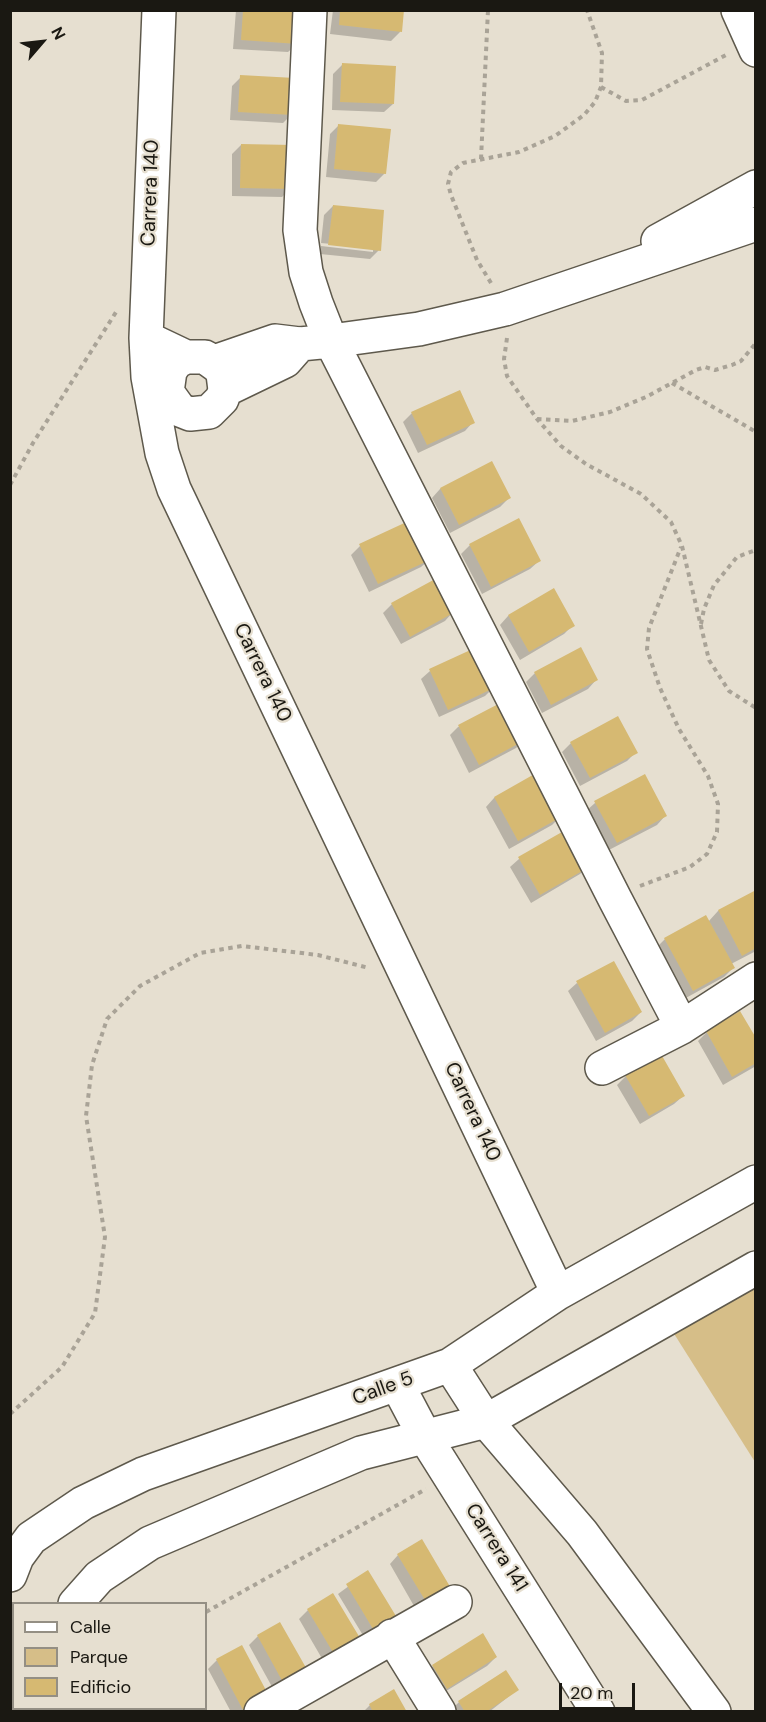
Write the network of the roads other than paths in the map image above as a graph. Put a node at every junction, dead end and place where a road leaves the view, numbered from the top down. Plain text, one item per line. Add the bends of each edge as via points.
1 (159, 10) edge
2 (310, 10) edge
3 (738, 10) edge
4 (754, 46) edge
5 (756, 187) edge
6 (756, 224) edge
7 (583, 283) junction
8 (146, 338) junction
9 (316, 342) junction
10 (208, 369) junction
11 (190, 414) junction
12 (174, 489) junction
13 (756, 979) edge
14 (682, 1027) junction
15 (602, 1068) dead end
16 (756, 1182) edge
17 (756, 1268) edge
18 (558, 1293) junction
19 (450, 1365) junction
20 (397, 1384) junction
21 (486, 1421) junction
22 (425, 1437) junction
23 (10, 1575) edge
24 (77, 1602) edge
25 (455, 1602) dead end
26 (392, 1636) junction
27 (261, 1712) edge
28 (439, 1712) edge
29 (598, 1712) edge
30 (714, 1712) edge

1 - 8 street, Carrera 140
2 - 9 street via 300,230
3 - 4 street
5 - 7 street
6 - 7 street
7 - 9 street via 505,309 419,329
8 - 10 street
8 - 12 street, Carrera 140 via 153,414
9 - 10 street via 285,361
9 - 14 street
10 - 11 street via 222,399 209,412
10 - 11 street via 176,362 170,371 167,393 180,410
11 - 12 street
12 - 18 street, Carrera 140
13 - 14 street
14 - 15 street
16 - 18 street, Calle 5
17 - 21 street
18 - 19 street, Calle 5
19 - 20 street, Calle 5
19 - 21 street
20 - 22 street, Carrera 141
20 - 23 street, Calle 5 via 117,1485 31,1538
21 - 22 street
21 - 30 street via 582,1533
22 - 24 street via 361,1453 150,1543 99,1577
22 - 29 street, Carrera 141
25 - 26 street
26 - 27 street
26 - 28 street

